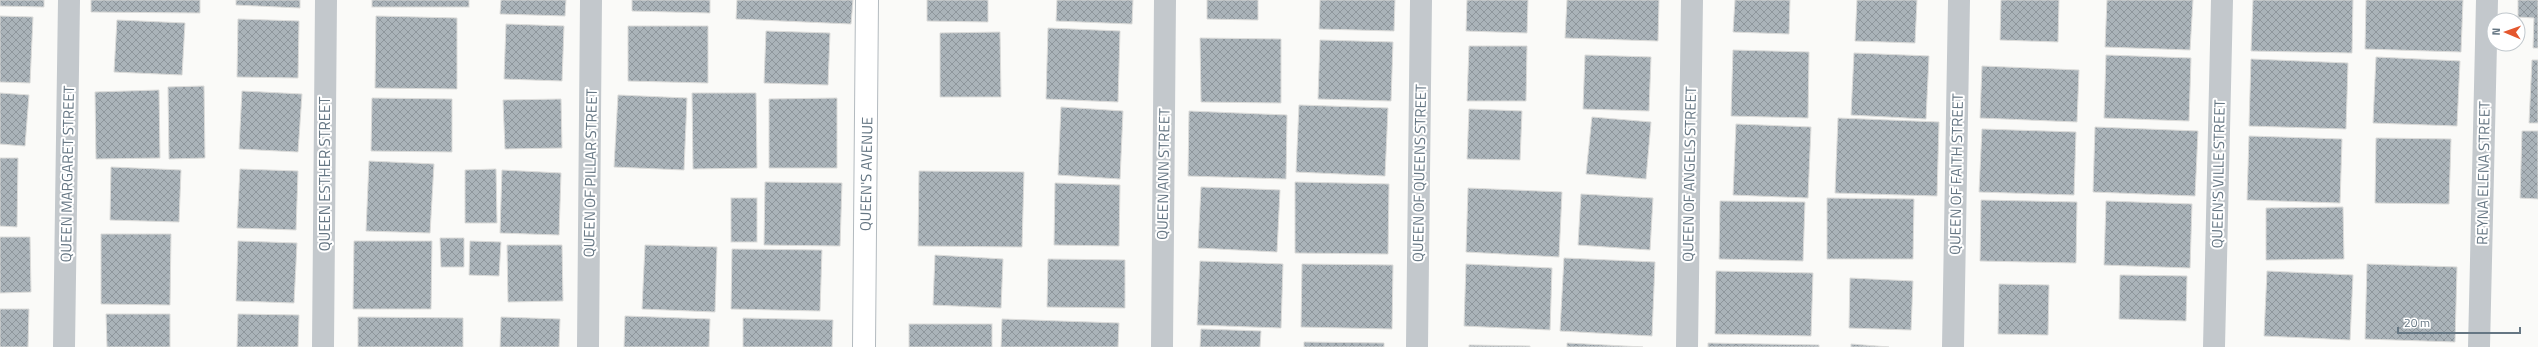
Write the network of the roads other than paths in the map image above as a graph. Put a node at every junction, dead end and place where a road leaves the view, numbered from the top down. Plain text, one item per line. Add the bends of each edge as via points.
1 (69, 0) edge
2 (326, 0) edge
3 (592, 0) edge
4 (867, 0) edge
5 (1165, 0) edge
6 (1420, 0) edge
7 (1692, 0) edge
8 (1959, 0) edge
9 (2222, 0) edge
10 (2487, 0) edge
11 (64, 347) edge
12 (323, 347) edge
13 (588, 347) edge
14 (864, 347) edge
15 (1162, 347) edge
16 (1417, 347) edge
17 (1687, 347) edge
18 (1954, 347) edge
19 (2214, 347) edge
20 (2480, 347) edge

1 - 11 street, QUEEN MARGARET STREET
2 - 12 street, QUEEN ESTHER STREET
3 - 13 street, QUEEN OF PILLAR STREET
4 - 14 street, QUEEN'S AVENUE
5 - 15 street, QUEEN ANN STREET
6 - 16 street, QUEEN OF QUEENS STREET
7 - 17 street, QUEEN OF ANGELS STREET
8 - 18 street, QUEEN OF FAITH STREET
9 - 19 street, QUEEN'S VILLE STREET
10 - 20 street, REYNA ELENA STREET

